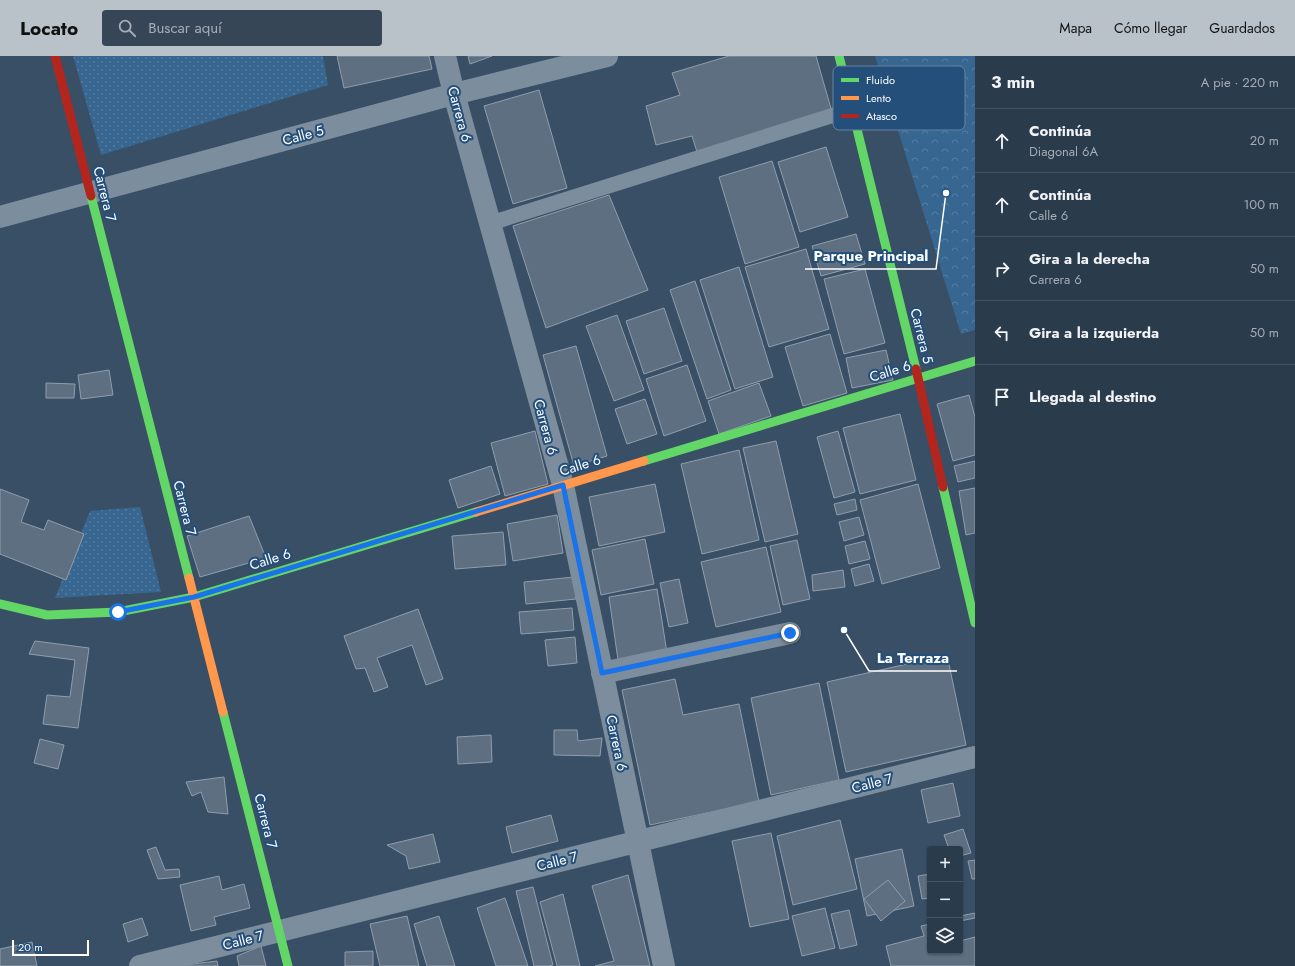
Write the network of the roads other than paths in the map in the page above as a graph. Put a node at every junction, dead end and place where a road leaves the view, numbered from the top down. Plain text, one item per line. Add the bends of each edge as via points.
1 (56, 56) edge
2 (445, 56) edge
3 (607, 56) edge
4 (839, 56) edge
5 (842, 66) edge
6 (454, 94) junction
7 (833, 115) edge
8 (858, 130) edge
9 (90, 192) junction
10 (0, 217) edge
11 (490, 223) junction
12 (975, 361) edge
13 (918, 378) junction
14 (563, 485) junction
15 (194, 597) junction
16 (0, 604) edge
17 (975, 623) edge
18 (790, 633) dead end
19 (602, 673) junction
20 (975, 757) edge
21 (638, 841) junction
22 (279, 931) junction
23 (161, 963) edge
24 (140, 966) edge
25 (288, 966) edge
26 (664, 966) edge

1 - 9 street, Carrera 7
2 - 6 street, Carrera 6
3 - 6 street, Calle 5
4 - 5 street, Carrera 5
6 - 9 street, Calle 5
6 - 11 street, Carrera 6
7 - 11 lane
8 - 13 street, Carrera 5
9 - 10 street, Calle 5
9 - 15 street, Carrera 7
11 - 14 street, Carrera 6
12 - 13 street, Calle 6
13 - 14 street, Calle 6
13 - 17 street, Carrera 5
14 - 15 street, Calle 6
14 - 19 street, Carrera 6
15 - 16 street, Calle 6 via 118,612 47,616
15 - 22 street, Carrera 7
18 - 19 street
19 - 21 street, Carrera 6
20 - 21 street, Calle 7
21 - 22 street, Calle 7
21 - 26 street, Carrera 6
22 - 23 street, Calle 7
22 - 25 street, Carrera 7
23 - 24 street, Calle 7

